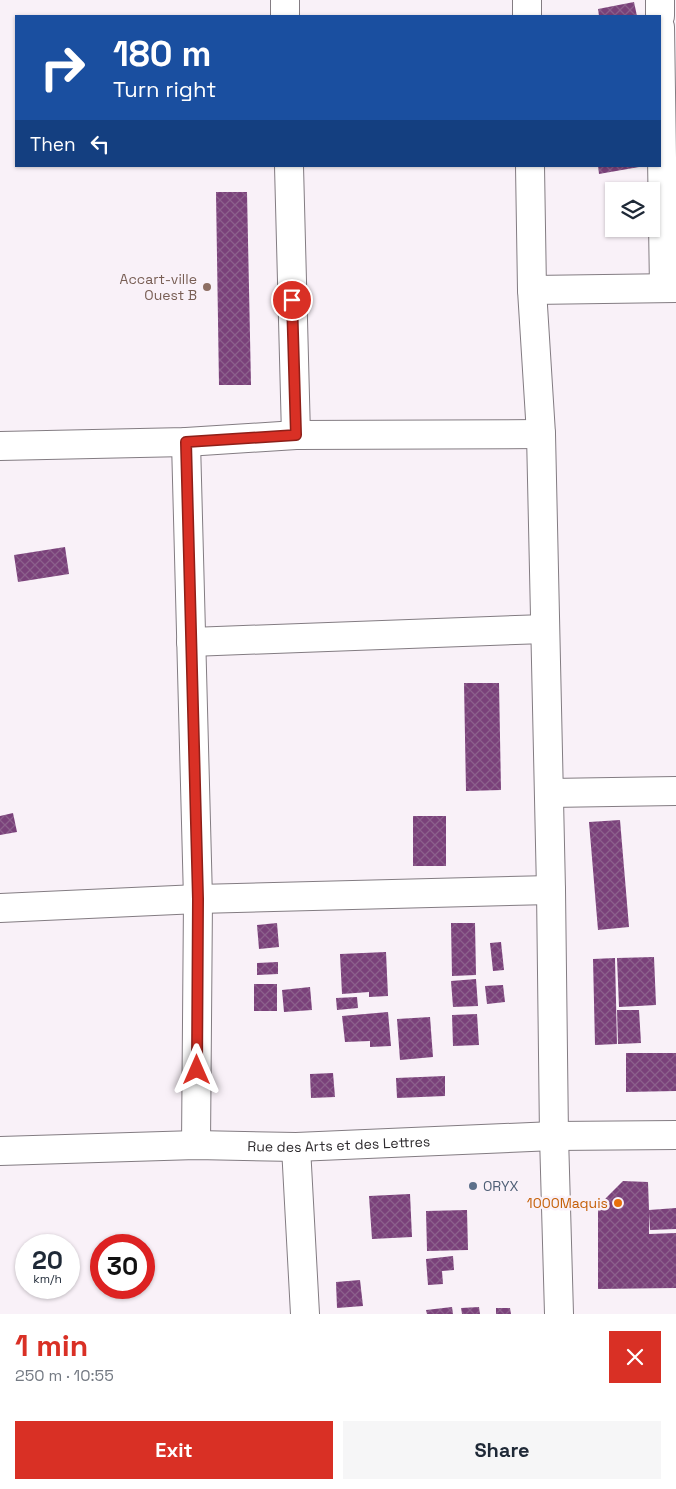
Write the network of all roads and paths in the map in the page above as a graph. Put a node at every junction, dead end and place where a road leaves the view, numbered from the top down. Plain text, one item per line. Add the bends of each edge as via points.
1 (285, 0) edge
2 (527, 0) edge
3 (660, 0) edge
4 (285, 15) edge
5 (527, 15) edge
6 (660, 15) edge
7 (661, 53) edge
8 (289, 167) edge
9 (530, 167) edge
10 (670, 288) edge
11 (532, 290) junction
12 (541, 434) junction
13 (296, 435) junction
14 (186, 442) junction
15 (0, 446) edge
16 (545, 629) junction
17 (191, 642) junction
18 (676, 791) edge
19 (549, 793) junction
20 (551, 890) junction
21 (198, 899) junction
22 (0, 908) edge
23 (676, 1135) edge
24 (554, 1136) junction
25 (196, 1145) junction
26 (296, 1147) junction
27 (0, 1150) edge
28 (305, 1314) edge
29 (559, 1314) edge

1 - 4 street
2 - 5 street
3 - 6 street
7 - 10 street
8 - 13 street
9 - 11 street
10 - 11 street
11 - 12 street
12 - 13 street
12 - 16 street
13 - 14 street
14 - 15 street
14 - 17 street
16 - 17 street
16 - 19 street
17 - 21 street
18 - 19 street
19 - 20 street
20 - 21 street
20 - 24 street
21 - 22 street
21 - 25 street
23 - 24 street, Rue des Arts et des Lettres
24 - 26 street, Rue des Arts et des Lettres
24 - 29 street
25 - 26 street, Rue des Arts et des Lettres
25 - 27 street, Rue des Arts et des Lettres
26 - 28 street

